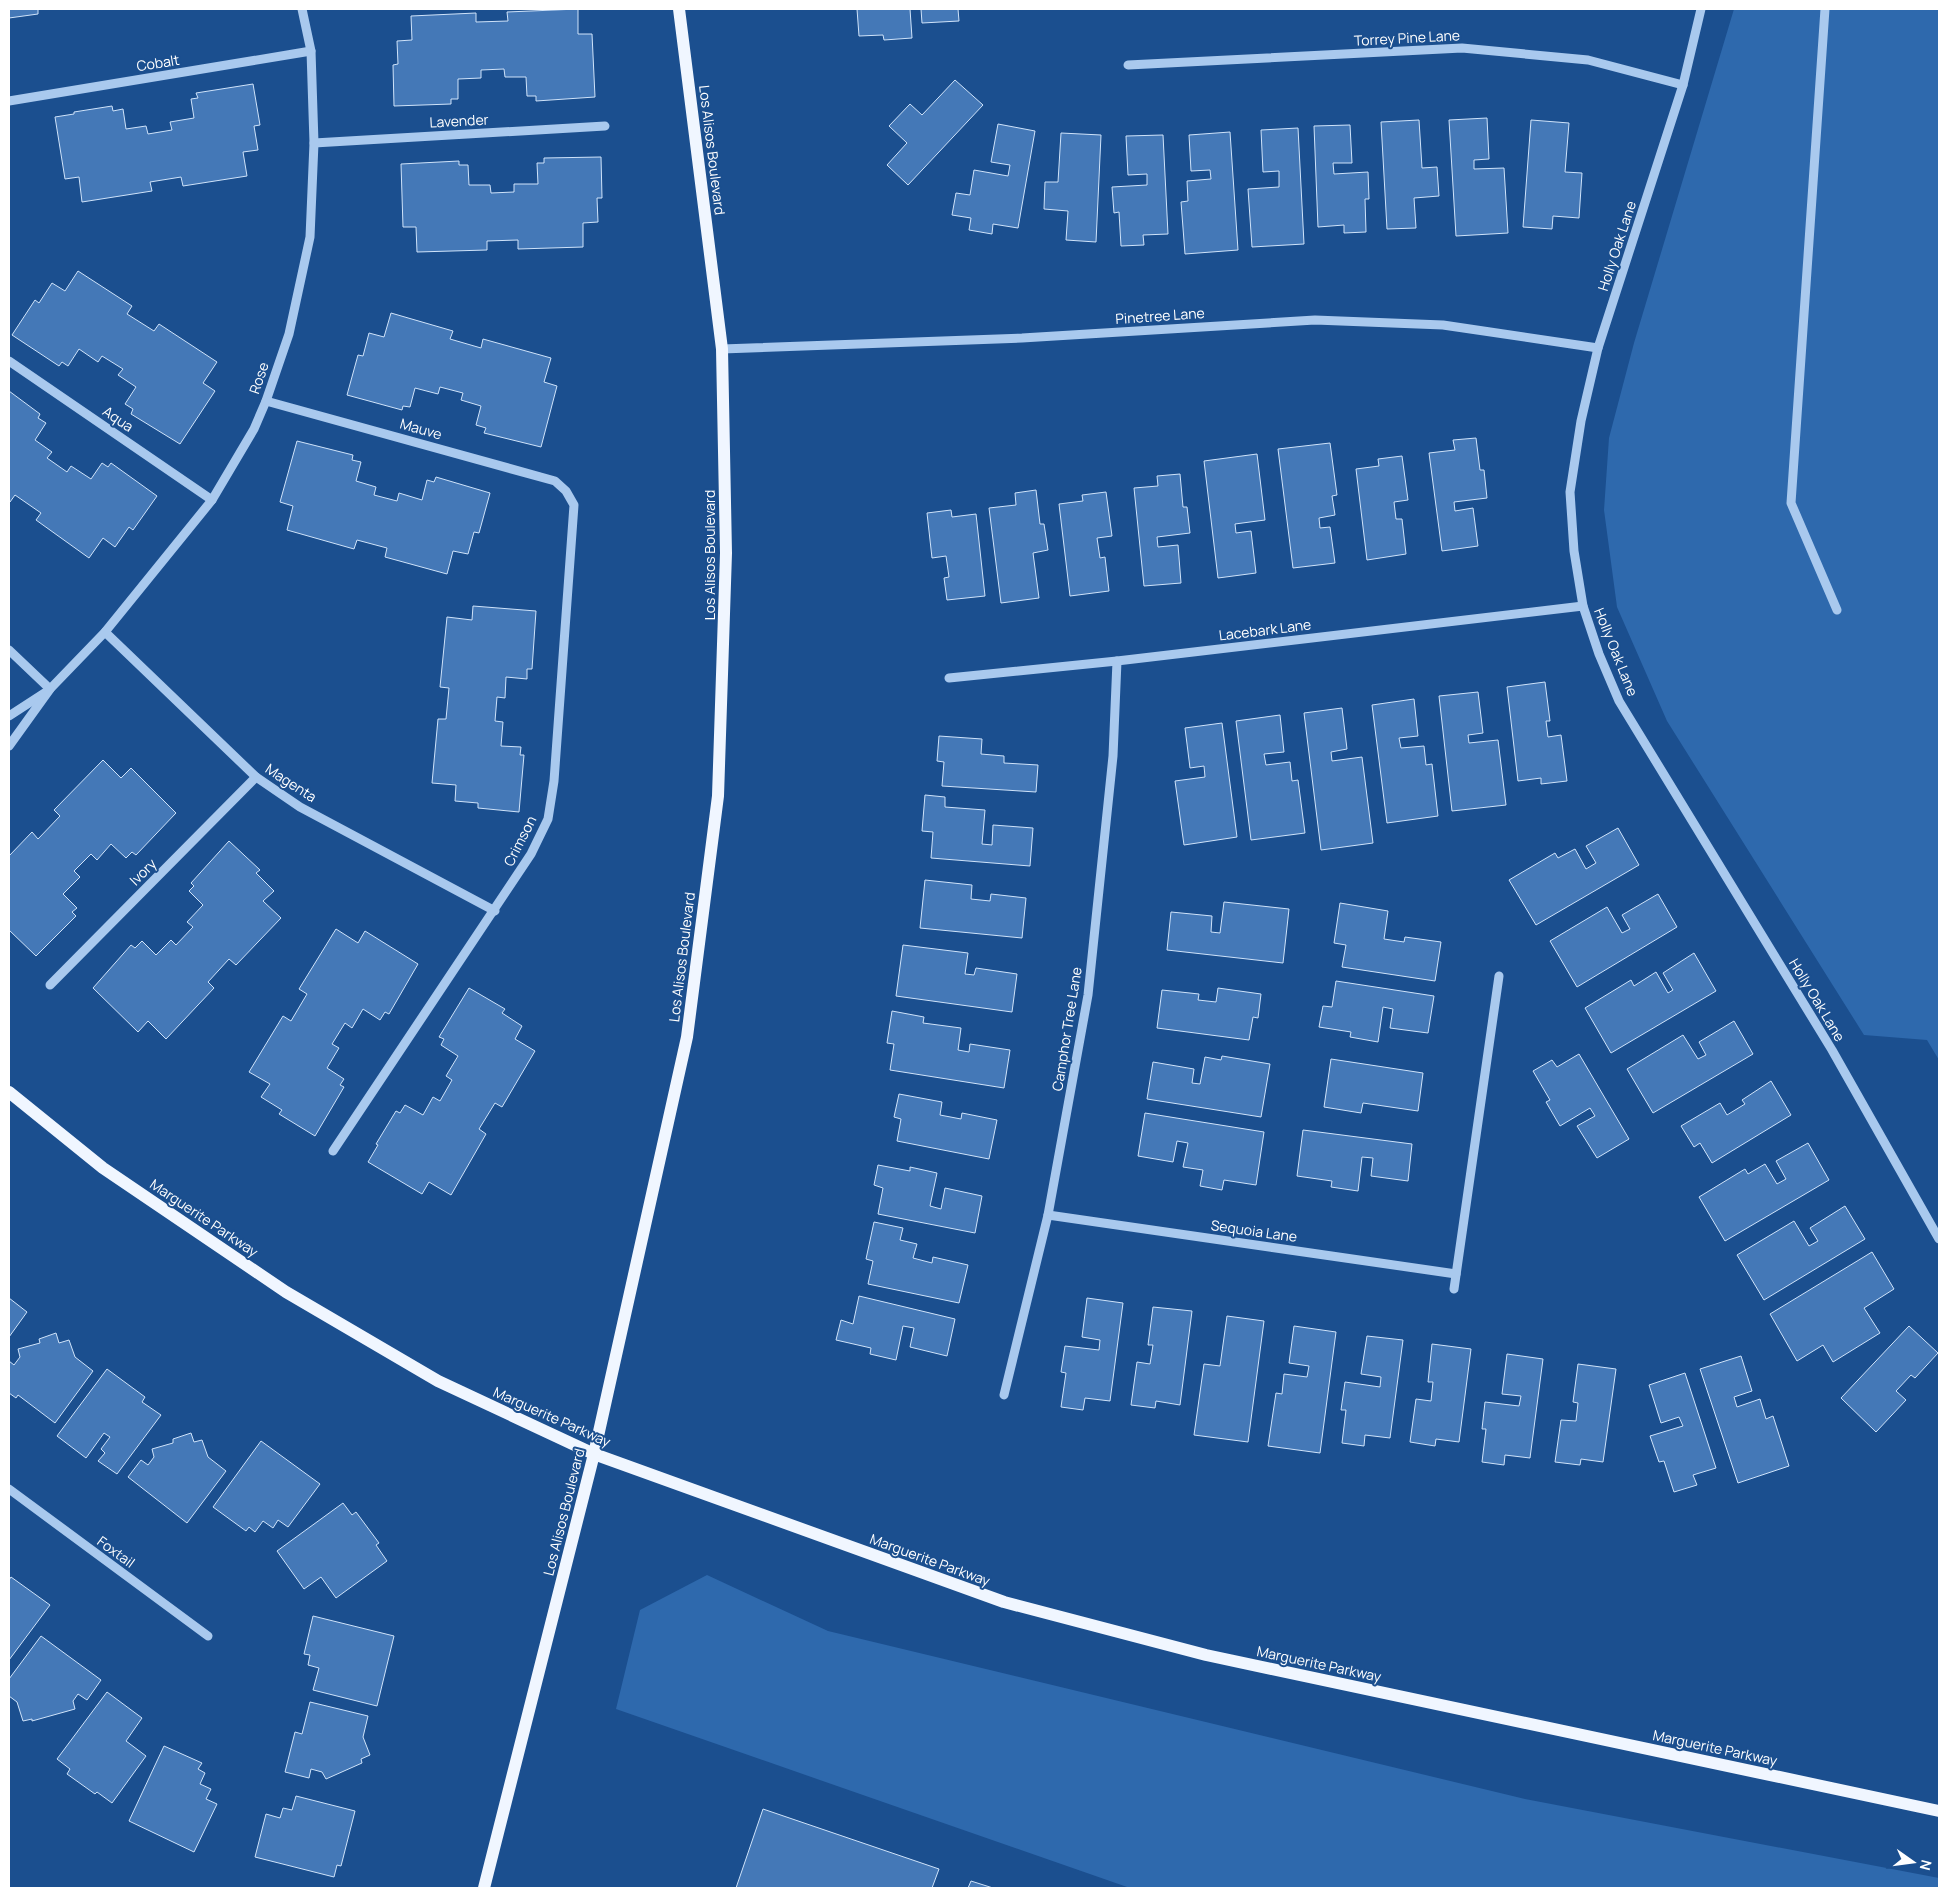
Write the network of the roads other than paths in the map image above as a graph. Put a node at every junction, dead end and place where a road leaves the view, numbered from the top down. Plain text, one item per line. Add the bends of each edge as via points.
1 (302, 9) edge
2 (679, 9) edge
3 (1701, 9) edge
4 (1825, 9) edge
5 (311, 51) junction
6 (1128, 65) dead end
7 (1684, 85) junction
8 (9, 101) edge
9 (605, 126) dead end
10 (314, 143) junction
11 (1598, 348) junction
12 (722, 350) junction
13 (9, 361) edge
14 (266, 400) junction
15 (566, 491) joint
16 (212, 500) junction
17 (1583, 606) junction
18 (1837, 610) dead end
19 (105, 632) junction
20 (9, 650) edge
21 (1118, 661) junction
22 (950, 678) dead end
23 (50, 689) junction
24 (9, 716) edge
25 (9, 746) edge
26 (256, 777) junction
27 (495, 911) junction
28 (1499, 976) dead end
29 (50, 985) dead end
30 (9, 1092) edge
31 (333, 1151) dead end
32 (1048, 1215) junction
33 (1939, 1239) edge
34 (1456, 1274) junction
35 (1454, 1289) dead end
36 (1004, 1395) dead end
37 (594, 1454) junction
38 (9, 1489) edge
39 (208, 1636) dead end
40 (1939, 1811) edge
41 (484, 1888) edge

1 - 5 street, Rose
2 - 12 main road, Los Alisos Boulevard
3 - 7 street, Holly Oak Lane
4 - 18 street via 1791,503
5 - 8 street, Cobalt
5 - 10 street, Rose
6 - 7 street, Torrey Pine Lane via 1462,48 1588,60
7 - 11 street, Holly Oak Lane
9 - 10 street, Lavender
10 - 14 street, Rose via 310,237 289,334
11 - 12 street, Pinetree Lane via 1443,325 1315,320 1022,338
11 - 17 street, Holly Oak Lane via 1581,421 1570,492 1574,550
12 - 37 main road, Los Alisos Boulevard via 726,552 718,796 687,1037
13 - 16 street, Aqua
14 - 15 street, Mauve via 555,481
14 - 16 street, Rose via 254,429
15 - 27 street, Crimson via 574,506 554,781 548,819 531,854
16 - 19 street, Rose
17 - 21 street, Lacebark Lane
17 - 33 street, Holly Oak Lane via 1619,701 1832,1050
19 - 23 street, Rose
19 - 26 street, Magenta
20 - 23 street
21 - 22 street, Lacebark Lane
21 - 32 street, Camphor Tree Lane via 1113,756 1088,995
23 - 24 street, Rose
23 - 25 street, Rose
26 - 27 street, Magenta via 300,807
26 - 29 street, Ivory
27 - 31 street, Crimson
28 - 34 street
30 - 37 main road, Marguerite Parkway via 103,1168 286,1292 438,1381
32 - 34 street, Sequoia Lane
32 - 36 street, Camphor Tree Lane
34 - 35 street
37 - 40 main road, Marguerite Parkway via 1004,1602 1206,1656
37 - 41 main road, Los Alisos Boulevard
38 - 39 street, Foxtail

